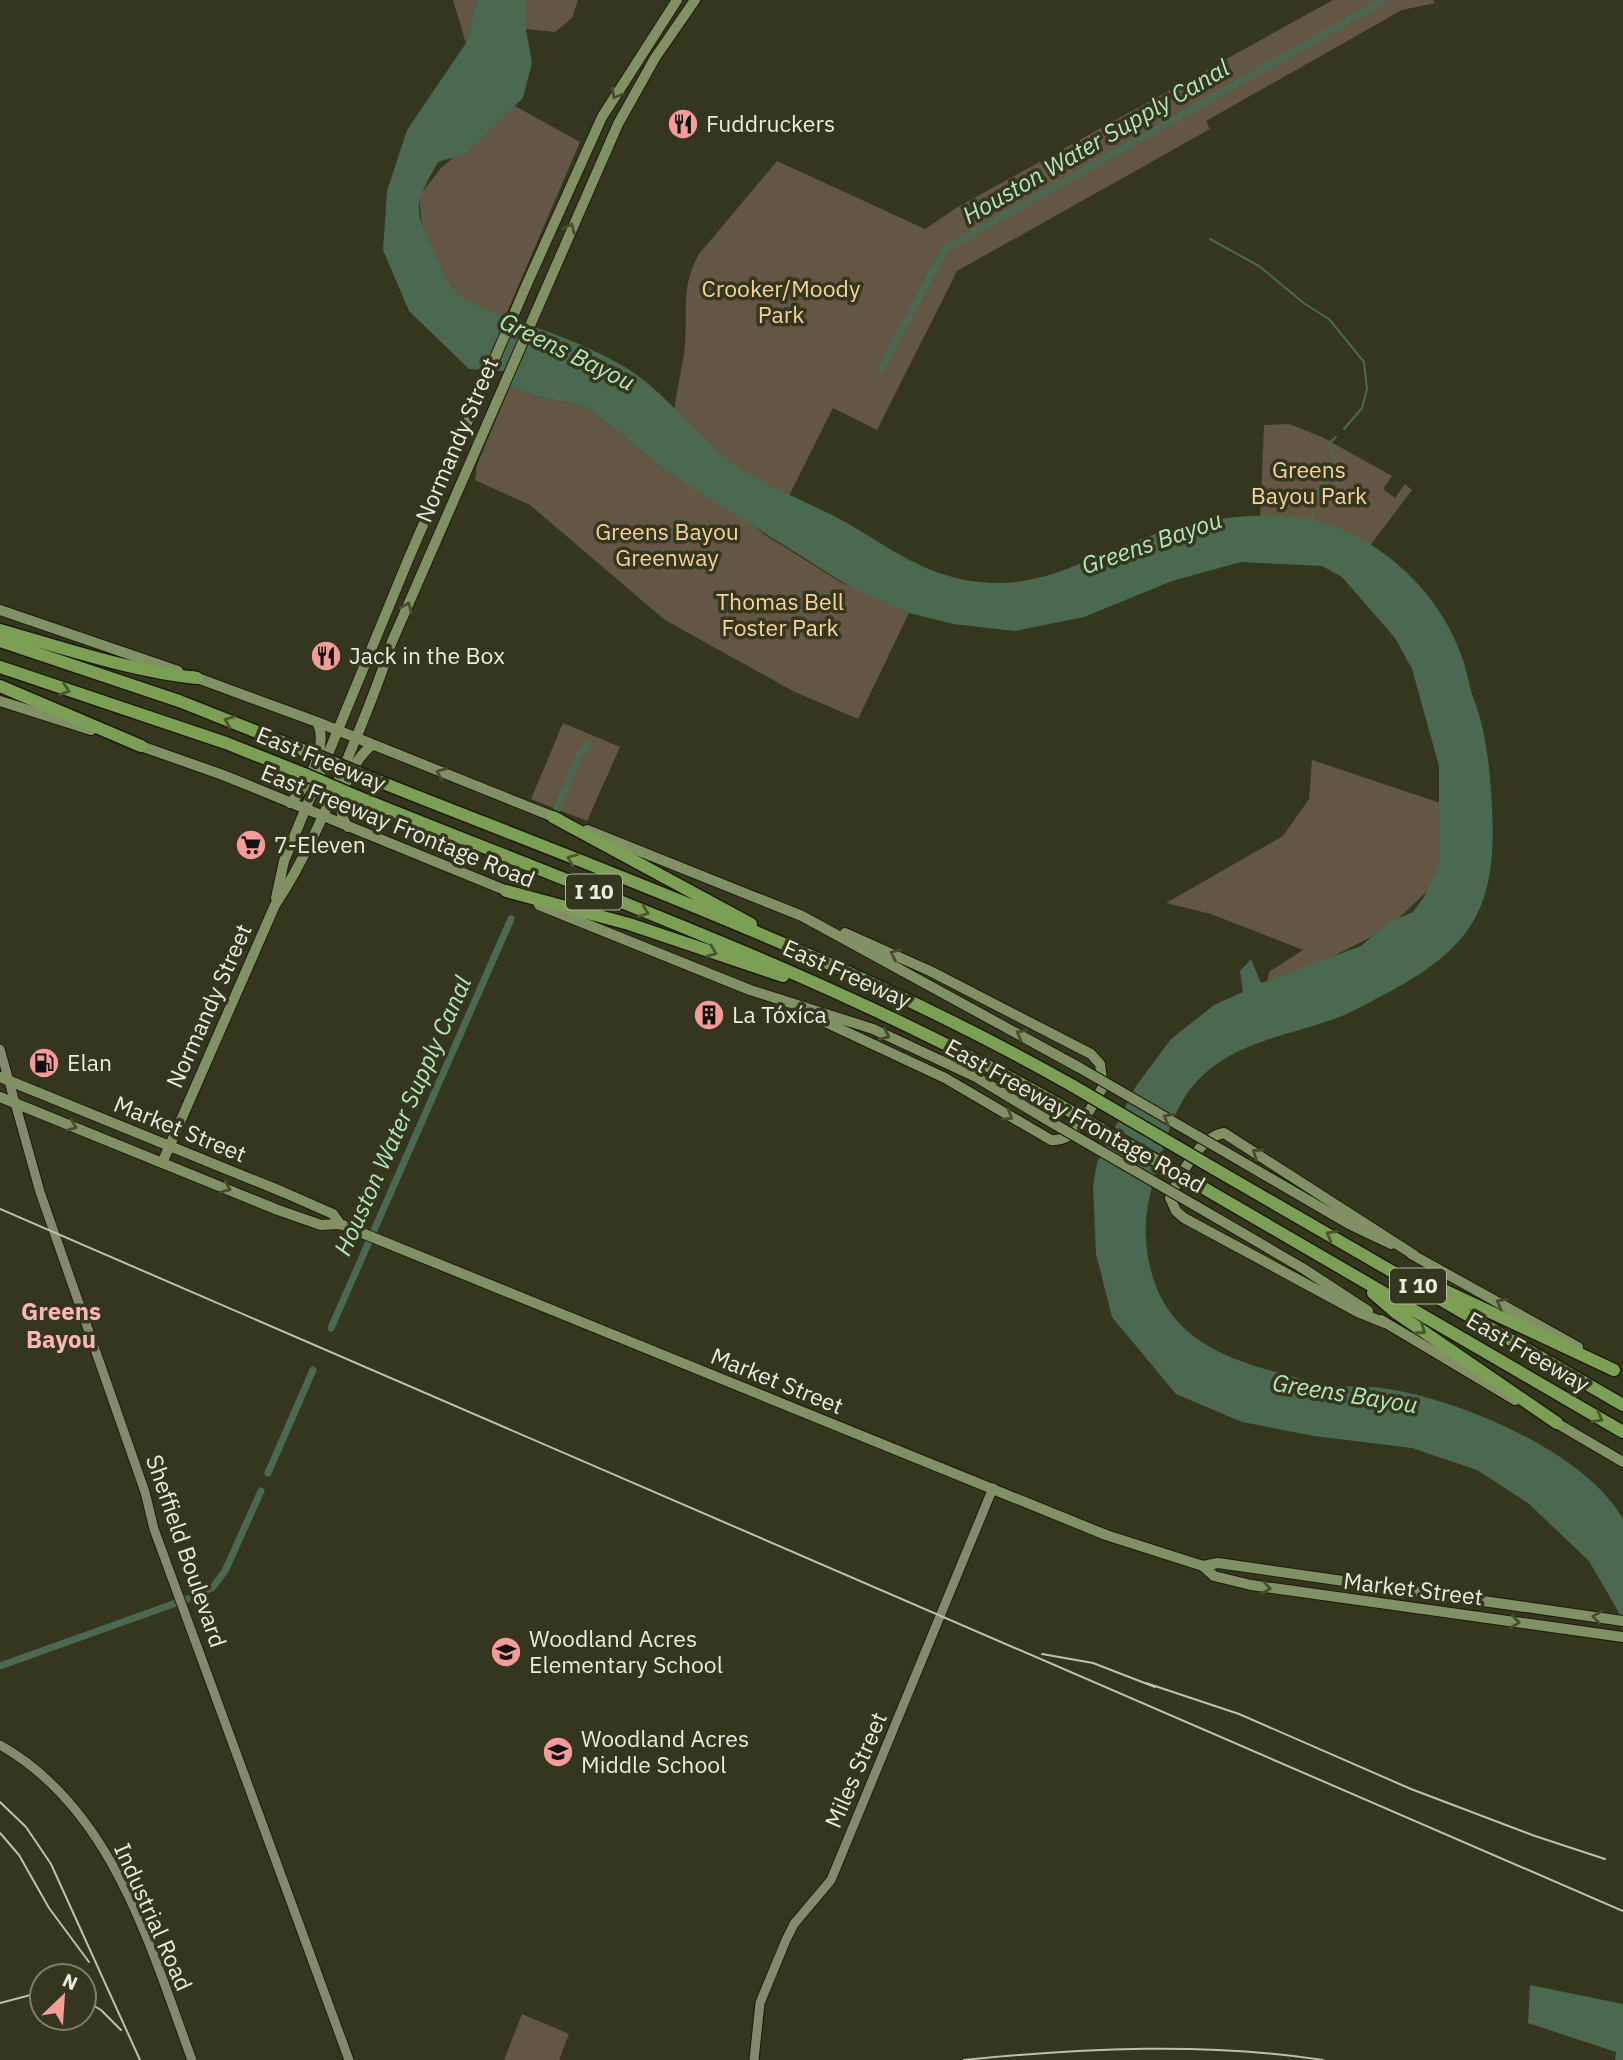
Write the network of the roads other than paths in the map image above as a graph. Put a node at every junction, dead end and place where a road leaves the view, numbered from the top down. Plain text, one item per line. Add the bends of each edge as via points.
1 (677, 0) edge
2 (695, 0) edge
3 (0, 610) edge
4 (0, 630) edge
5 (0, 641) edge
6 (0, 667) edge
7 (197, 678) junction
8 (0, 686) edge
9 (0, 701) edge
10 (317, 722) junction
11 (339, 731) junction
12 (356, 739) junction
13 (372, 745) junction
14 (141, 746) junction
15 (290, 803) junction
16 (305, 810) junction
17 (323, 817) junction
18 (553, 817) junction
19 (348, 827) junction
20 (506, 891) junction
21 (275, 905) junction
22 (802, 916) junction
23 (794, 948) junction
24 (750, 990) junction
25 (834, 990) junction
26 (0, 1049) edge
27 (5, 1079) edge
28 (0, 1097) edge
29 (15, 1104) junction
30 (170, 1144) junction
31 (163, 1161) junction
32 (340, 1224) junction
33 (1355, 1250) junction
34 (1414, 1255) junction
35 (1349, 1272) junction
36 (1385, 1323) junction
37 (1619, 1373) edge
38 (1623, 1405) edge
39 (1557, 1423) junction
40 (1623, 1432) edge
41 (1623, 1462) edge
42 (993, 1488) junction
43 (1203, 1566) junction
44 (1459, 1598) junction
45 (1458, 1614) junction
46 (1623, 1621) edge
47 (1623, 1637) edge
48 (0, 1745) edge
49 (192, 2060) edge
50 (349, 2060) edge
51 (754, 2060) edge

1 -> 11 main road, Normandy Street via 602,117
12 -> 2 main road, Normandy Street via 391,643 497,394 618,124
3 - 7 main road, East Freeway Frontage Road
4 - 7 highway
23 -> 5 highway, East Freeway / I 10, bridge via 179,701
6 -> 25 highway, East Freeway / I 10, bridge via 226,743
7 - 10 main road, East Freeway Frontage Road
8 - 14 highway
9 - 14 main road, East Freeway Frontage Road
10 - 11 main road, East Freeway Frontage Road
10 - 15 main road via 321,744 303,790
11 - 12 main road, East Freeway Frontage Road
11 - 16 main road, Normandy Street
12 - 13 main road, East Freeway Frontage Road
12 - 17 main road, Normandy Street
18 -> 13 main road, East Freeway Frontage Road
13 - 19 main road via 357,761 340,804 341,818
14 - 15 main road, East Freeway Frontage Road
15 - 16 main road, East Freeway Frontage Road
16 - 17 main road, East Freeway Frontage Road
16 - 21 main road, Normandy Street via 284,861
17 - 19 main road, East Freeway Frontage Road
17 - 21 main road, Normandy Street
18 - 22 main road, East Freeway Frontage Road
18 - 23 highway
19 - 20 main road, East Freeway Frontage Road
20 - 24 main road, East Freeway Frontage Road
20 -> 25 highway via 629,924 750,967
21 - 30 main road, Normandy Street
24 -> 22 main road via 903,1057 1042,1137 1062,1141 1072,1136 1103,1087 1100,1064 1091,1054 892,952
34 -> 22 main road, East Freeway Frontage Road, bridge via 1349,1224 1080,1068
33 -> 23 highway, East Freeway / I 10, bridge via 928,1007
24 -> 36 main road, East Freeway Frontage Road, bridge via 873,1030 976,1077 1315,1275
25 - 35 highway, East Freeway / I 10, bridge via 947,1043
26 - 27 street, Sheffield Boulevard
27 - 29 street, Sheffield Boulevard
27 - 30 main road, Market Street
28 - 29 main road, Market Street
29 -> 31 main road, Market Street
29 - 50 street, Sheffield Boulevard via 40,1192 177,1591
30 - 31 main road, Normandy Street
30 - 32 main road, Market Street via 333,1214
31 -> 32 main road, Market Street via 278,1210 321,1224
32 - 42 main road, Market Street
33 - 37 highway
33 - 38 highway, East Freeway / I 10
34 -> 36 main road via 1224,1133 1208,1138 1175,1184 1170,1198 1184,1218
37 -> 34 main road, East Freeway Frontage Road
35 -> 39 highway via 1395,1312
35 -> 40 highway, East Freeway / I 10
36 - 39 main road, East Freeway Frontage Road
39 - 41 main road, East Freeway Frontage Road
42 - 43 main road, Market Street via 1136,1546
42 - 51 street, Miles Street via 831,1880 794,1924 766,1987 758,2011
43 - 44 main road, Market Street via 1218,1563
43 -> 45 main road, Market Street via 1214,1576 1251,1585
44 - 45 main road
46 -> 44 main road, Market Street
45 -> 47 main road, Market Street
48 - 49 street, Industrial Road via 75,1809 110,1858

